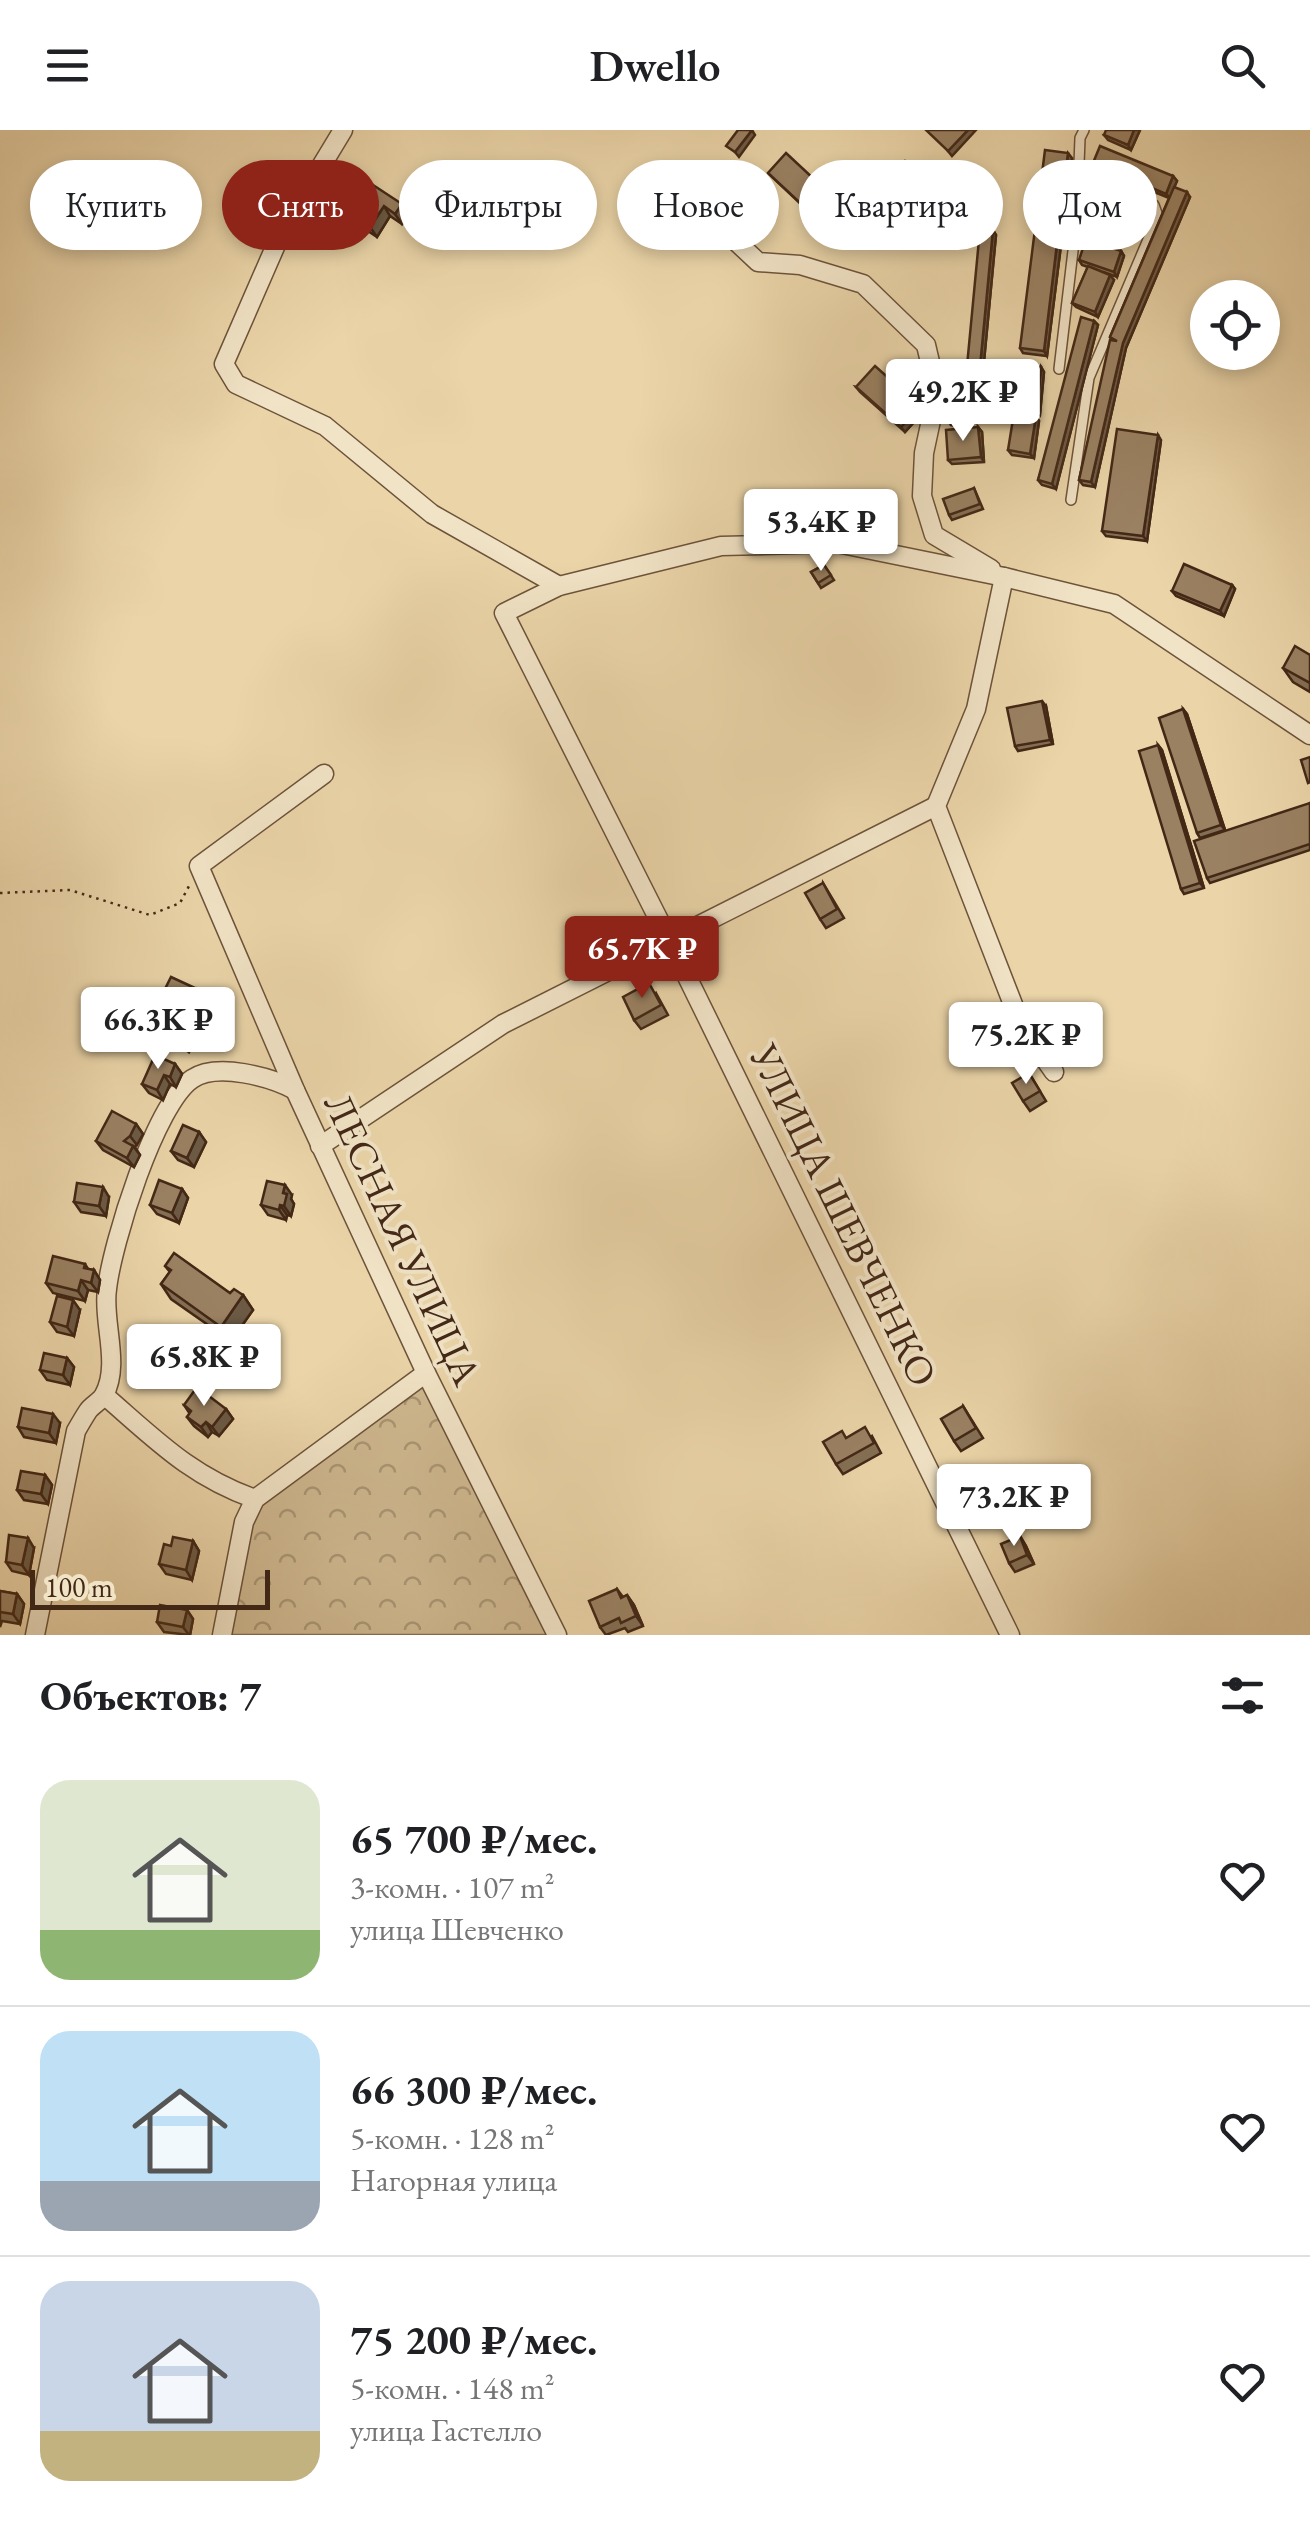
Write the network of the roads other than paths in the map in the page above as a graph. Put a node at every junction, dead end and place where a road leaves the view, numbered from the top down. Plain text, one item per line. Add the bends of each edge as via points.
1 (343, 130) edge
2 (1084, 130) edge
3 (1079, 160) edge
4 (745, 250) edge
5 (1073, 250) edge
6 (1144, 250) edge
7 (1059, 368) dead end
8 (1071, 500) dead end
9 (1004, 577) junction
10 (559, 586) junction
11 (1310, 734) edge
12 (324, 774) dead end
13 (936, 806) junction
14 (670, 942) junction
15 (1054, 1072) dead end
16 (295, 1090) junction
17 (320, 1146) junction
18 (426, 1373) junction
19 (104, 1394) junction
20 (255, 1499) junction
21 (35, 1635) edge
22 (222, 1635) edge
23 (557, 1635) edge
24 (1010, 1635) edge

1 - 10 street via 282,231 224,364 236,384 325,426 432,514
2 - 3 lane
4 - 9 street via 758,262 800,265 863,284 926,346 938,392 922,496 934,535
5 - 7 lane
6 - 8 lane via 1089,378
9 - 10 street via 837,543 720,546
9 - 11 street via 1114,604
9 - 13 street via 976,709
10 - 14 street, УЛИЦА ШЕВЧЕНКО via 504,613
12 - 16 street, ЛЕСНАЯ УЛИЦА via 198,866
13 - 14 street
13 - 15 street via 1021,1024
14 - 17 street via 503,1024
14 - 24 street, УЛИЦА ШЕВЧЕНКО
16 - 17 street, ЛЕСНАЯ УЛИЦА
16 - 19 street via 235,1072 205,1074 174,1099 130,1198 106,1290 110,1365
17 - 18 street, ЛЕСНАЯ УЛИЦА
18 - 20 street
18 - 23 street, ЛЕСНАЯ УЛИЦА
19 - 20 street via 186,1467
19 - 21 street via 76,1431
20 - 22 street via 244,1522

